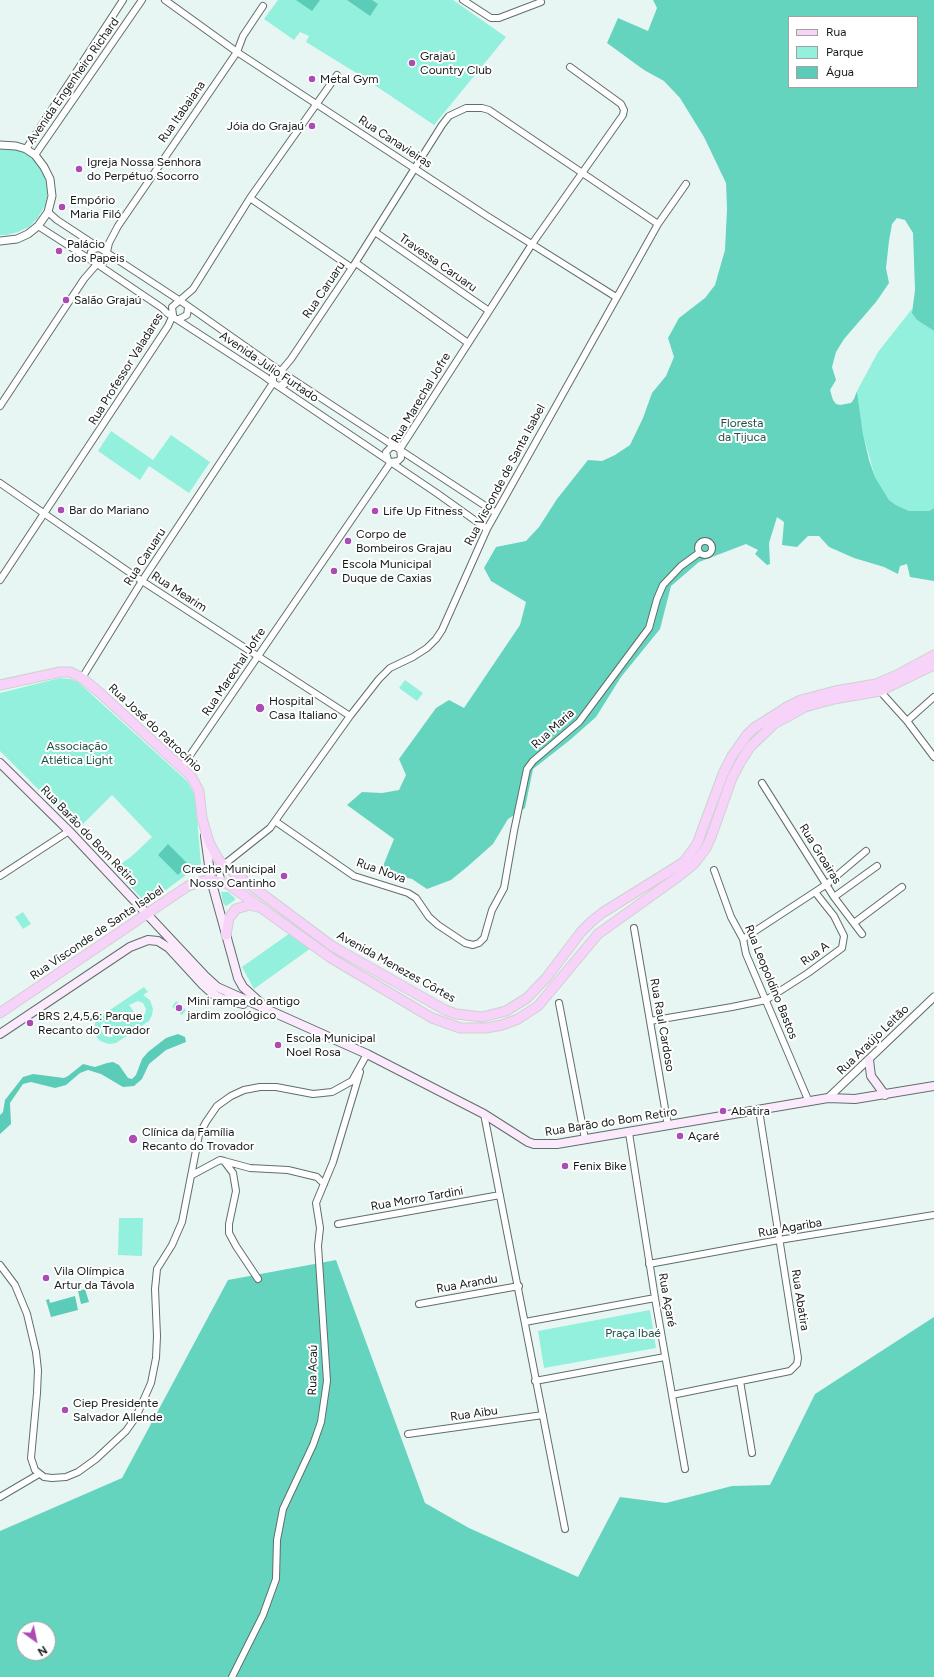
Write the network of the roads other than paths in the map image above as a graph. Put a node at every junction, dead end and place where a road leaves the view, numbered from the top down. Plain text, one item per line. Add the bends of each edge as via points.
1 (123, 0) edge
2 (142, 0) edge
3 (165, 0) edge
4 (463, 0) edge
5 (541, 2) dead end
6 (263, 6) dead end
7 (237, 52) junction
8 (570, 67) dead end
9 (337, 75) dead end
10 (316, 104) junction
11 (0, 145) edge
12 (26, 149) junction
13 (35, 155) junction
14 (415, 168) junction
15 (583, 173) junction
16 (686, 184) dead end
17 (250, 198) junction
18 (48, 212) junction
19 (658, 224) junction
20 (38, 226) junction
21 (375, 232) junction
22 (0, 241) edge
23 (532, 244) junction
24 (99, 248) junction
25 (106, 252) junction
26 (95, 262) junction
27 (354, 266) junction
28 (616, 297) junction
29 (180, 302) junction
30 (188, 308) junction
31 (489, 311) junction
32 (173, 315) junction
33 (179, 319) junction
34 (468, 343) junction
35 (280, 371) junction
36 (286, 375) junction
37 (275, 384) junction
38 (0, 406) edge
39 (398, 448) junction
40 (390, 461) junction
41 (0, 482) edge
42 (45, 513) junction
43 (496, 513) junction
44 (487, 529) junction
45 (699, 553) dead end
46 (0, 580) edge
47 (142, 581) junction
48 (934, 655) edge
49 (257, 656) junction
50 (934, 665) edge
51 (82, 678) junction
52 (0, 685) edge
53 (880, 690) junction
54 (934, 697) edge
55 (350, 716) junction
56 (907, 721) junction
57 (934, 757) edge
58 (0, 763) edge
59 (182, 768) junction
60 (762, 783) dead end
61 (202, 818) junction
62 (275, 821) junction
63 (69, 831) junction
64 (866, 851) dead end
65 (222, 864) junction
66 (877, 866) dead end
67 (714, 870) dead end
68 (0, 876) edge
69 (211, 880) junction
70 (222, 882) junction
71 (827, 884) junction
72 (902, 887) dead end
73 (815, 892) junction
74 (834, 897) junction
75 (266, 911) junction
76 (148, 914) junction
77 (854, 923) junction
78 (634, 928) dead end
79 (862, 934) dead end
80 (226, 935) junction
81 (743, 940) junction
82 (473, 946) joint
83 (934, 997) edge
84 (766, 1000) junction
85 (559, 1003) dead end
86 (273, 1012) junction
87 (0, 1013) edge
88 (650, 1021) junction
89 (0, 1034) edge
90 (367, 1054) junction
91 (869, 1060) junction
92 (934, 1086) edge
93 (885, 1096) junction
94 (828, 1098) junction
95 (809, 1102) junction
96 (759, 1110) junction
97 (484, 1114) junction
98 (668, 1126) junction
99 (629, 1133) junction
100 (585, 1139) junction
101 (224, 1161) junction
102 (192, 1175) junction
103 (324, 1184) junction
104 (500, 1195) junction
105 (934, 1215) edge
106 (338, 1224) dead end
107 (780, 1240) junction
108 (649, 1264) junction
109 (0, 1265) edge
110 (258, 1278) dead end
111 (519, 1286) junction
112 (655, 1298) junction
113 (419, 1304) dead end
114 (525, 1322) junction
115 (665, 1357) junction
116 (535, 1381) junction
117 (740, 1381) junction
118 (672, 1395) junction
119 (543, 1416) junction
120 (408, 1434) dead end
121 (752, 1453) dead end
122 (686, 1469) dead end
123 (39, 1474) junction
124 (0, 1497) edge
125 (566, 1529) dead end
126 (232, 1677) edge

1 - 12 street, Avenida Engenheiro Richard
2 - 13 street, Avenida Engenheiro Richard
3 - 7 street, Rua Canavieiras
4 - 5 street via 491,18 500,18
6 - 7 street, Rua Itabaiana via 243,36
7 - 10 street, Rua Canavieiras
7 - 25 street, Rua Itabaiana via 118,226
8 - 15 street, Rua Marechal Jofre via 621,104 624,110
9 - 10 street, Rua Professor Valadares
10 - 14 street, Rua Canavieiras
10 - 17 street, Rua Professor Valadares
11 - 12 street
12 - 13 street
13 - 18 street via 50,179 52,196
14 - 15 street, Rua Caruaru via 449,116 474,107 489,110
14 - 21 street, Rua Caruaru
14 - 23 street, Rua Canavieiras
15 - 19 street, Rua Caruaru
15 - 23 street, Rua Marechal Jofre
16 - 19 street, Rua Visconde de Santa Isabel
17 - 27 street
17 - 29 street, Rua Professor Valadares via 193,289
18 - 20 street
18 - 24 street, Avenida Julio Furtado
19 - 28 street, Rua Visconde de Santa Isabel
20 - 22 street via 17,239
20 - 26 street, Avenida Julio Furtado
21 - 27 street, Rua Caruaru
21 - 31 street, Travessa Caruaru
23 - 28 street, Rua Canavieiras
23 - 31 street, Rua Marechal Jofre
24 - 25 street, Avenida Julio Furtado
24 - 26 street, Rua Itabaiana via 91,252 90,256
25 - 26 street, Rua Itabaiana via 105,261
25 - 29 street, Avenida Julio Furtado
26 - 32 street, Avenida Julio Furtado
26 - 38 street, Rua Itabaiana
27 - 34 street
27 - 35 street, Rua Caruaru via 291,359
28 - 43 street, Rua Visconde de Santa Isabel
29 - 30 street, Avenida Julio Furtado
29 - 32 street, Rua Professor Valadares via 172,307
30 - 33 street, Rua Professor Valadares via 187,315
30 - 35 street, Avenida Julio Furtado
31 - 34 street, Rua Marechal Jofre
32 - 33 street, Avenida Julio Furtado
32 - 42 street, Rua Professor Valadares
33 - 37 street, Avenida Julio Furtado
34 - 39 street, Rua Marechal Jofre
35 - 36 street, Avenida Julio Furtado
35 - 37 street, Rua Caruaru via 273,376
36 - 37 street, Rua Caruaru via 285,384
36 - 39 street, Avenida Julio Furtado
37 - 40 street, Avenida Julio Furtado
37 - 47 street, Rua Caruaru
39 - 40 street, Rua Marechal Jofre via 401,458 398,461
39 - 40 street, Rua Marechal Jofre via 391,447 386,452
39 - 43 street, Avenida Julio Furtado
40 - 44 street, Avenida Julio Furtado
40 - 49 street, Rua Marechal Jofre
41 - 42 street, Rua Mearim
42 - 46 street, Rua Professor Valadares
42 - 47 street, Rua Mearim
43 - 44 street, Rua Visconde de Santa Isabel
44 - 55 street, Rua Visconde de Santa Isabel via 450,615 436,639 413,657 390,668
45 - 82 street, Rua Maria via 681,566 664,585 657,598 649,628 579,722 527,769 504,888 492,910 484,938 480,944
47 - 49 street, Rua Mearim
47 - 51 street, Rua Caruaru
48 - 65 main road, Avenida Menezes Côrtes via 876,684 835,690 801,700 754,728 732,756 699,839 684,862 602,913 581,932 547,977 527,998 506,1011 470,1017 430,1003 332,946
49 - 55 street, Rua Mearim
49 - 59 street, Rua Marechal Jofre
50 - 53 main road, Avenida Menezes Côrtes
51 - 52 main road, Rua José do Patrocínio via 70,672 60,672
51 - 59 main road, Rua José do Patrocínio
53 - 56 street
53 - 75 main road, Avenida Menezes Côrtes via 804,707 774,724 761,735 750,747 732,778 708,842 694,864 598,934 538,1006 518,1019 502,1025 460,1028 432,1018 331,958
54 - 56 street
55 - 62 street, Rua Visconde de Santa Isabel
56 - 57 street
58 - 63 main road, Rua Barão do Bom Retiro
59 - 61 main road, Rua José do Patrocínio via 191,776 199,791
60 - 71 street, Rua Groairas
61 - 65 main road, Avenida Menezes Côrtes via 209,842
61 - 69 main road, Rua José do Patrocínio
62 - 65 street, Rua Visconde de Santa Isabel via 270,828
62 - 82 street, Rua Nova via 354,876 408,893 416,898 438,925
63 - 68 street
63 - 76 main road, Rua Barão do Bom Retiro
64 - 71 street
65 - 70 street via 219,872
66 - 74 street
67 - 81 street, Rua Leopoldino Bastos via 731,917
69 - 70 main road, Avenida Menezes Côrtes
69 - 76 main road, Rua Visconde de Santa Isabel via 193,884
69 - 80 main road, Rua José do Patrocínio
70 - 75 main road, Avenida Menezes Côrtes
71 - 73 street
71 - 74 street, Rua Groairas
72 - 77 street
73 - 81 street
73 - 84 street, Rua A via 834,916 844,936 842,948
74 - 77 street, Rua Groairas
75 - 80 main road via 254,905 236,909 229,918
76 - 86 main road, Rua Barão do Bom Retiro via 214,985
76 - 87 main road, Rua Visconde de Santa Isabel
77 - 79 street, Rua Groairas
78 - 88 street, Rua Raul Cardoso
80 - 86 main road, Rua José do Patrocínio via 242,987
81 - 84 street, Rua Leopoldino Bastos via 746,954
83 - 91 street, Rua Araújo Leitão
84 - 88 street
84 - 95 street, Rua Leopoldino Bastos
85 - 100 street
86 - 89 main road, Rua Barão do Bom Retiro via 217,996 203,985 169,948 158,941 148,940 130,947
86 - 90 main road, Rua Barão do Bom Retiro
88 - 98 street, Rua Raul Cardoso
90 - 97 main road, Rua Barão do Bom Retiro
90 - 102 street via 352,1081 332,1092 313,1094 276,1087 260,1087 231,1096 217,1106 199,1135
90 - 103 street, Rua Acaú via 336,1155
91 - 93 main road via 871,1076
91 - 94 street, Rua Araújo Leitão
92 - 93 main road, Rua Barão do Bom Retiro
93 - 94 main road, Rua Barão do Bom Retiro via 856,1100
94 - 95 main road, Rua Barão do Bom Retiro
95 - 96 main road, Rua Barão do Bom Retiro
96 - 98 main road, Rua Barão do Bom Retiro
96 - 107 street, Rua Abatira
97 - 100 main road, Rua Barão do Bom Retiro via 534,1144 548,1145
97 - 104 street
98 - 99 main road, Rua Barão do Bom Retiro
99 - 100 main road, Rua Barão do Bom Retiro
99 - 108 street, Rua Açaré
101 - 102 street via 220,1160
101 - 103 street via 250,1168 288,1170 317,1177
101 - 110 street via 233,1173 236,1191 229,1233
102 - 123 street via 182,1222 157,1269 156,1358 151,1383 141,1408 122,1435 78,1472 66,1477 52,1478
103 - 126 street, Rua Acaú via 316,1203 320,1228 318,1246 327,1381 321,1422 283,1509 277,1540 276,1579
104 - 106 street, Rua Morro Tardini
104 - 111 street
105 - 107 street, Rua Agariba
107 - 108 street, Rua Agariba
107 - 117 street, Rua Abatira via 798,1364 790,1370
108 - 112 street, Rua Açaré
109 - 123 street via 15,1285 25,1308 36,1352 38,1378 31,1458
111 - 113 street, Rua Arandu
111 - 114 street
112 - 114 street
112 - 115 street, Rua Açaré
114 - 116 street
115 - 116 street
115 - 118 street, Rua Açaré
116 - 119 street
117 - 118 street, Rua Abatira
117 - 121 street
118 - 122 street, Rua Açaré
119 - 120 street, Rua Aibu
119 - 125 street
123 - 124 street

